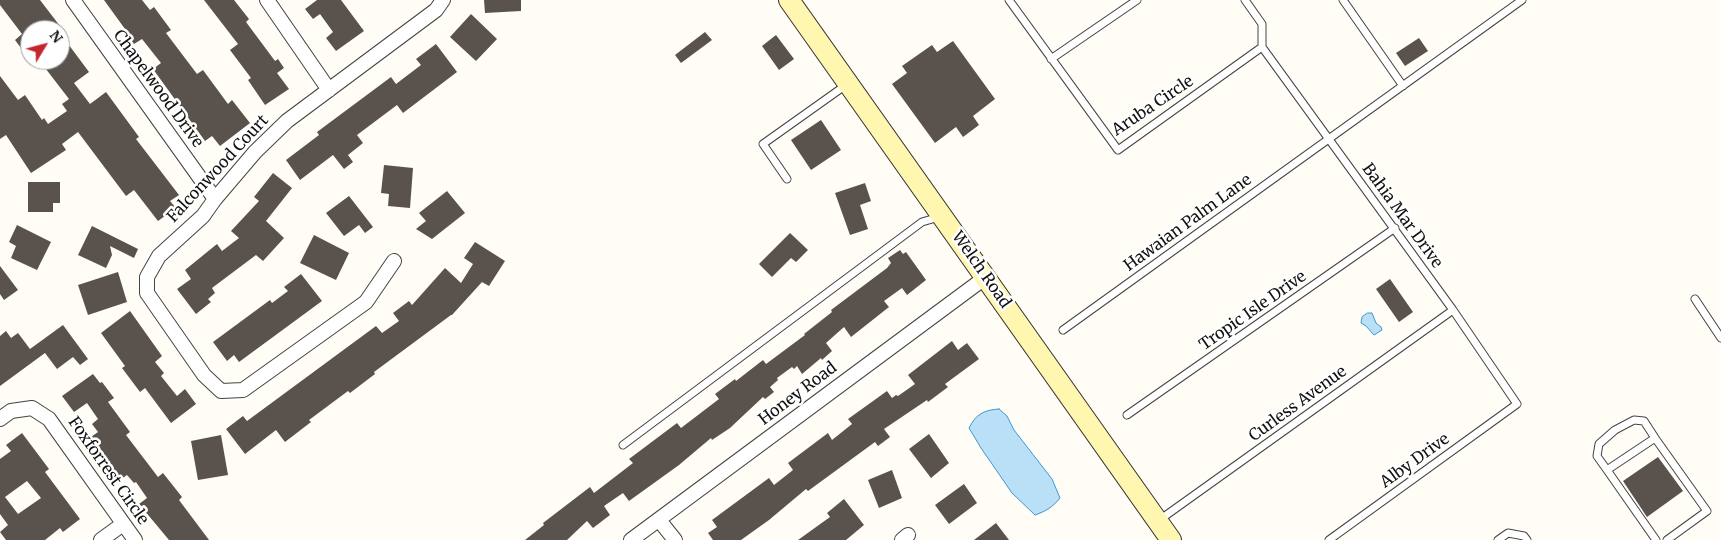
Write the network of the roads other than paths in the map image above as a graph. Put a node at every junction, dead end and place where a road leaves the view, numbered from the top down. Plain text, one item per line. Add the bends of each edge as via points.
1 (73, 0) edge
2 (267, 0) edge
3 (443, 0) edge
4 (789, 0) edge
5 (1009, 0) edge
6 (1137, 0) edge
7 (1245, 0) edge
8 (1343, 0) edge
9 (1522, 0) edge
10 (1262, 47) junction
11 (1051, 59) junction
12 (848, 83) junction
13 (1403, 86) junction
14 (329, 90) junction
15 (1329, 138) junction
16 (786, 179) dead end
17 (215, 199) junction
18 (942, 216) junction
19 (1395, 228) junction
20 (394, 261) dead end
21 (986, 277) junction
22 (1695, 299) dead end
23 (1453, 310) junction
24 (1063, 330) dead end
25 (1721, 338) edge
26 (1517, 404) joint
27 (1127, 415) dead end
28 (0, 419) edge
29 (1655, 438) junction
30 (623, 445) dead end
31 (1607, 470) junction
32 (659, 520) junction
33 (1158, 521) junction
34 (123, 524) junction
35 (1525, 538) edge
36 (101, 540) edge
37 (135, 540) edge
38 (631, 540) edge
39 (675, 540) edge
40 (1171, 540) edge
41 (1330, 540) edge
42 (1498, 540) edge
43 (1656, 540) edge
44 (1667, 540) edge

1 - 17 street, Chapelwood Drive
2 - 14 street
3 - 14 street, Falconwood Court via 436,10
4 - 12 street, Welch Road
5 - 11 lane, Aruba Circle
6 - 11 lane
7 - 10 lane via 1262,24
8 - 13 lane
9 - 13 lane, Hawaian Palm Lane
10 - 11 lane, Aruba Circle via 1118,150
10 - 15 lane, Bahia Mar Drive
12 - 16 lane via 762,144
12 - 18 street, Welch Road
13 - 15 lane, Hawaian Palm Lane
14 - 17 street, Falconwood Court via 286,121
15 - 19 lane, Bahia Mar Drive
15 - 24 lane, Hawaian Palm Lane
17 - 20 street, Falconwood Court via 203,216 159,256 147,277 147,293 204,375 221,391 243,390 366,302
18 - 21 street, Welch Road
18 - 30 lane via 922,222
19 - 23 lane, Bahia Mar Drive
19 - 27 lane, Tropic Isle Drive
21 - 32 street, Honey Road
21 - 33 street, Welch Road
22 - 25 lane
23 - 26 lane, Bahia Mar Drive
23 - 33 lane, Curless Avenue
26 - 41 lane, Alby Drive
28 - 34 street, Foxforrest Circle via 12,411 32,408 49,419
29 - 31 lane
29 - 31 lane via 1644,420 1634,420 1615,430 1599,444 1597,456
29 - 44 lane via 1707,511
31 - 43 lane
32 - 38 street, Honey Road
32 - 39 street
33 - 40 street, Welch Road
34 - 36 street
34 - 37 street, Foxforrest Circle
35 - 42 lane via 1508,533

